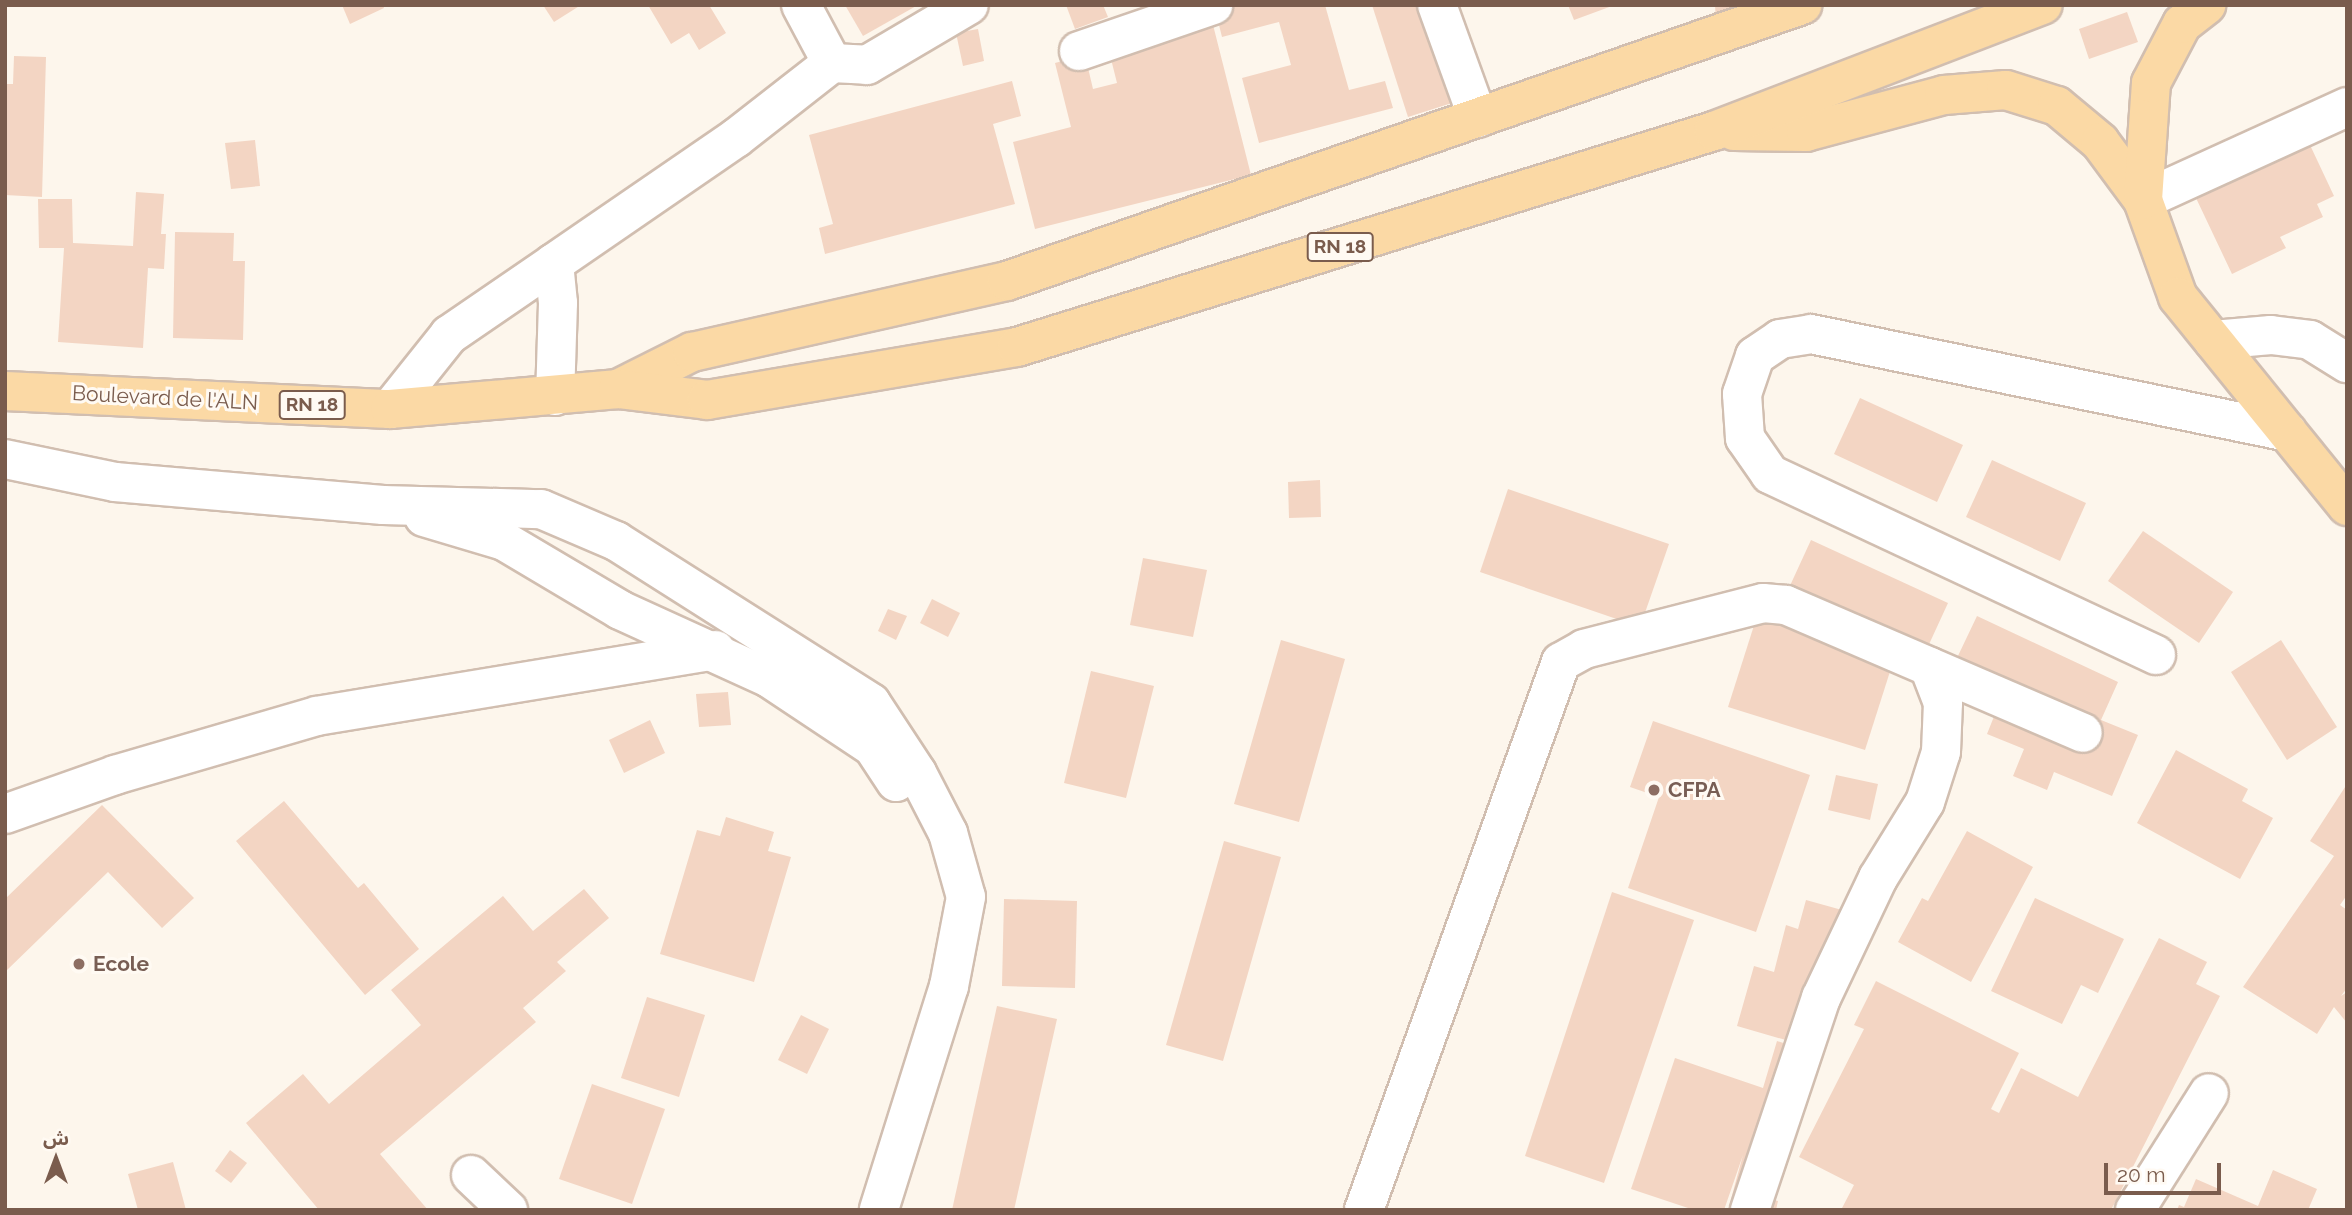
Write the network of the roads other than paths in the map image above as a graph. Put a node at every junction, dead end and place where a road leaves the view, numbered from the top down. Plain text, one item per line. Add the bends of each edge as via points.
1 (801, 5) edge
2 (969, 5) edge
3 (1213, 5) edge
4 (1437, 5) edge
5 (1802, 5) edge
6 (2043, 5) edge
7 (2206, 5) edge
8 (1079, 51) dead end
9 (832, 63) junction
10 (2347, 107) edge
11 (1478, 118) junction
12 (1714, 131) junction
13 (2143, 200) junction
14 (554, 263) junction
15 (2213, 340) junction
16 (2347, 363) edge
17 (618, 389) junction
18 (5, 391) edge
19 (555, 396) junction
20 (390, 409) junction
21 (2287, 432) junction
22 (5, 459) edge
23 (383, 505) junction
24 (2347, 506) edge
25 (735, 616) junction
26 (715, 653) junction
27 (2155, 655) dead end
28 (1929, 667) junction
29 (2082, 733) dead end
30 (5, 814) edge
31 (949, 986) junction
32 (2209, 1093) dead end
33 (471, 1175) dead end
34 (508, 1210) edge
35 (879, 1210) edge
36 (1364, 1210) edge
37 (1750, 1210) edge
38 (2135, 1210) edge

1 - 9 street
2 - 9 street via 867,65
3 - 8 street
4 - 11 street
5 - 11 main road, RN 18
6 - 12 main road, RN 18
7 - 13 main road via 2182,24 2151,83
9 - 14 street via 736,138
10 - 13 street
11 - 17 main road, RN 18 via 1007,281 692,352
12 - 13 main road via 1806,132 1944,95 2007,90 2057,106 2100,142
12 - 17 main road, RN 18 via 1017,347 707,400
13 - 15 main road via 2178,297
14 - 19 street via 558,303
14 - 20 street via 449,335
15 - 16 street via 2271,335 2310,340
15 - 21 main road
17 - 19 main road, Boulevard de l'ALN / RN 18
18 - 20 main road, Boulevard de l'ALN / RN 18
19 - 20 main road, Boulevard de l'ALN / RN 18
21 - 24 main road
21 - 27 street via 1811,334 1780,339 1755,356 1742,394 1745,438 1770,474
22 - 23 street via 115,482
23 - 25 street via 541,509 615,541
23 - 26 street via 504,541 620,610
25 - 26 street
25 - 31 street via 871,703 917,773 948,833 966,897
26 - 30 street via 317,716 115,775
26 - 31 street via 769,678 873,747 914,810 946,887
28 - 29 street
28 - 36 street via 1786,605 1763,603 1584,649 1560,662
28 - 37 street via 1943,703 1941,752 1925,802 1878,878 1821,998
31 - 35 street
32 - 38 street
33 - 34 street

